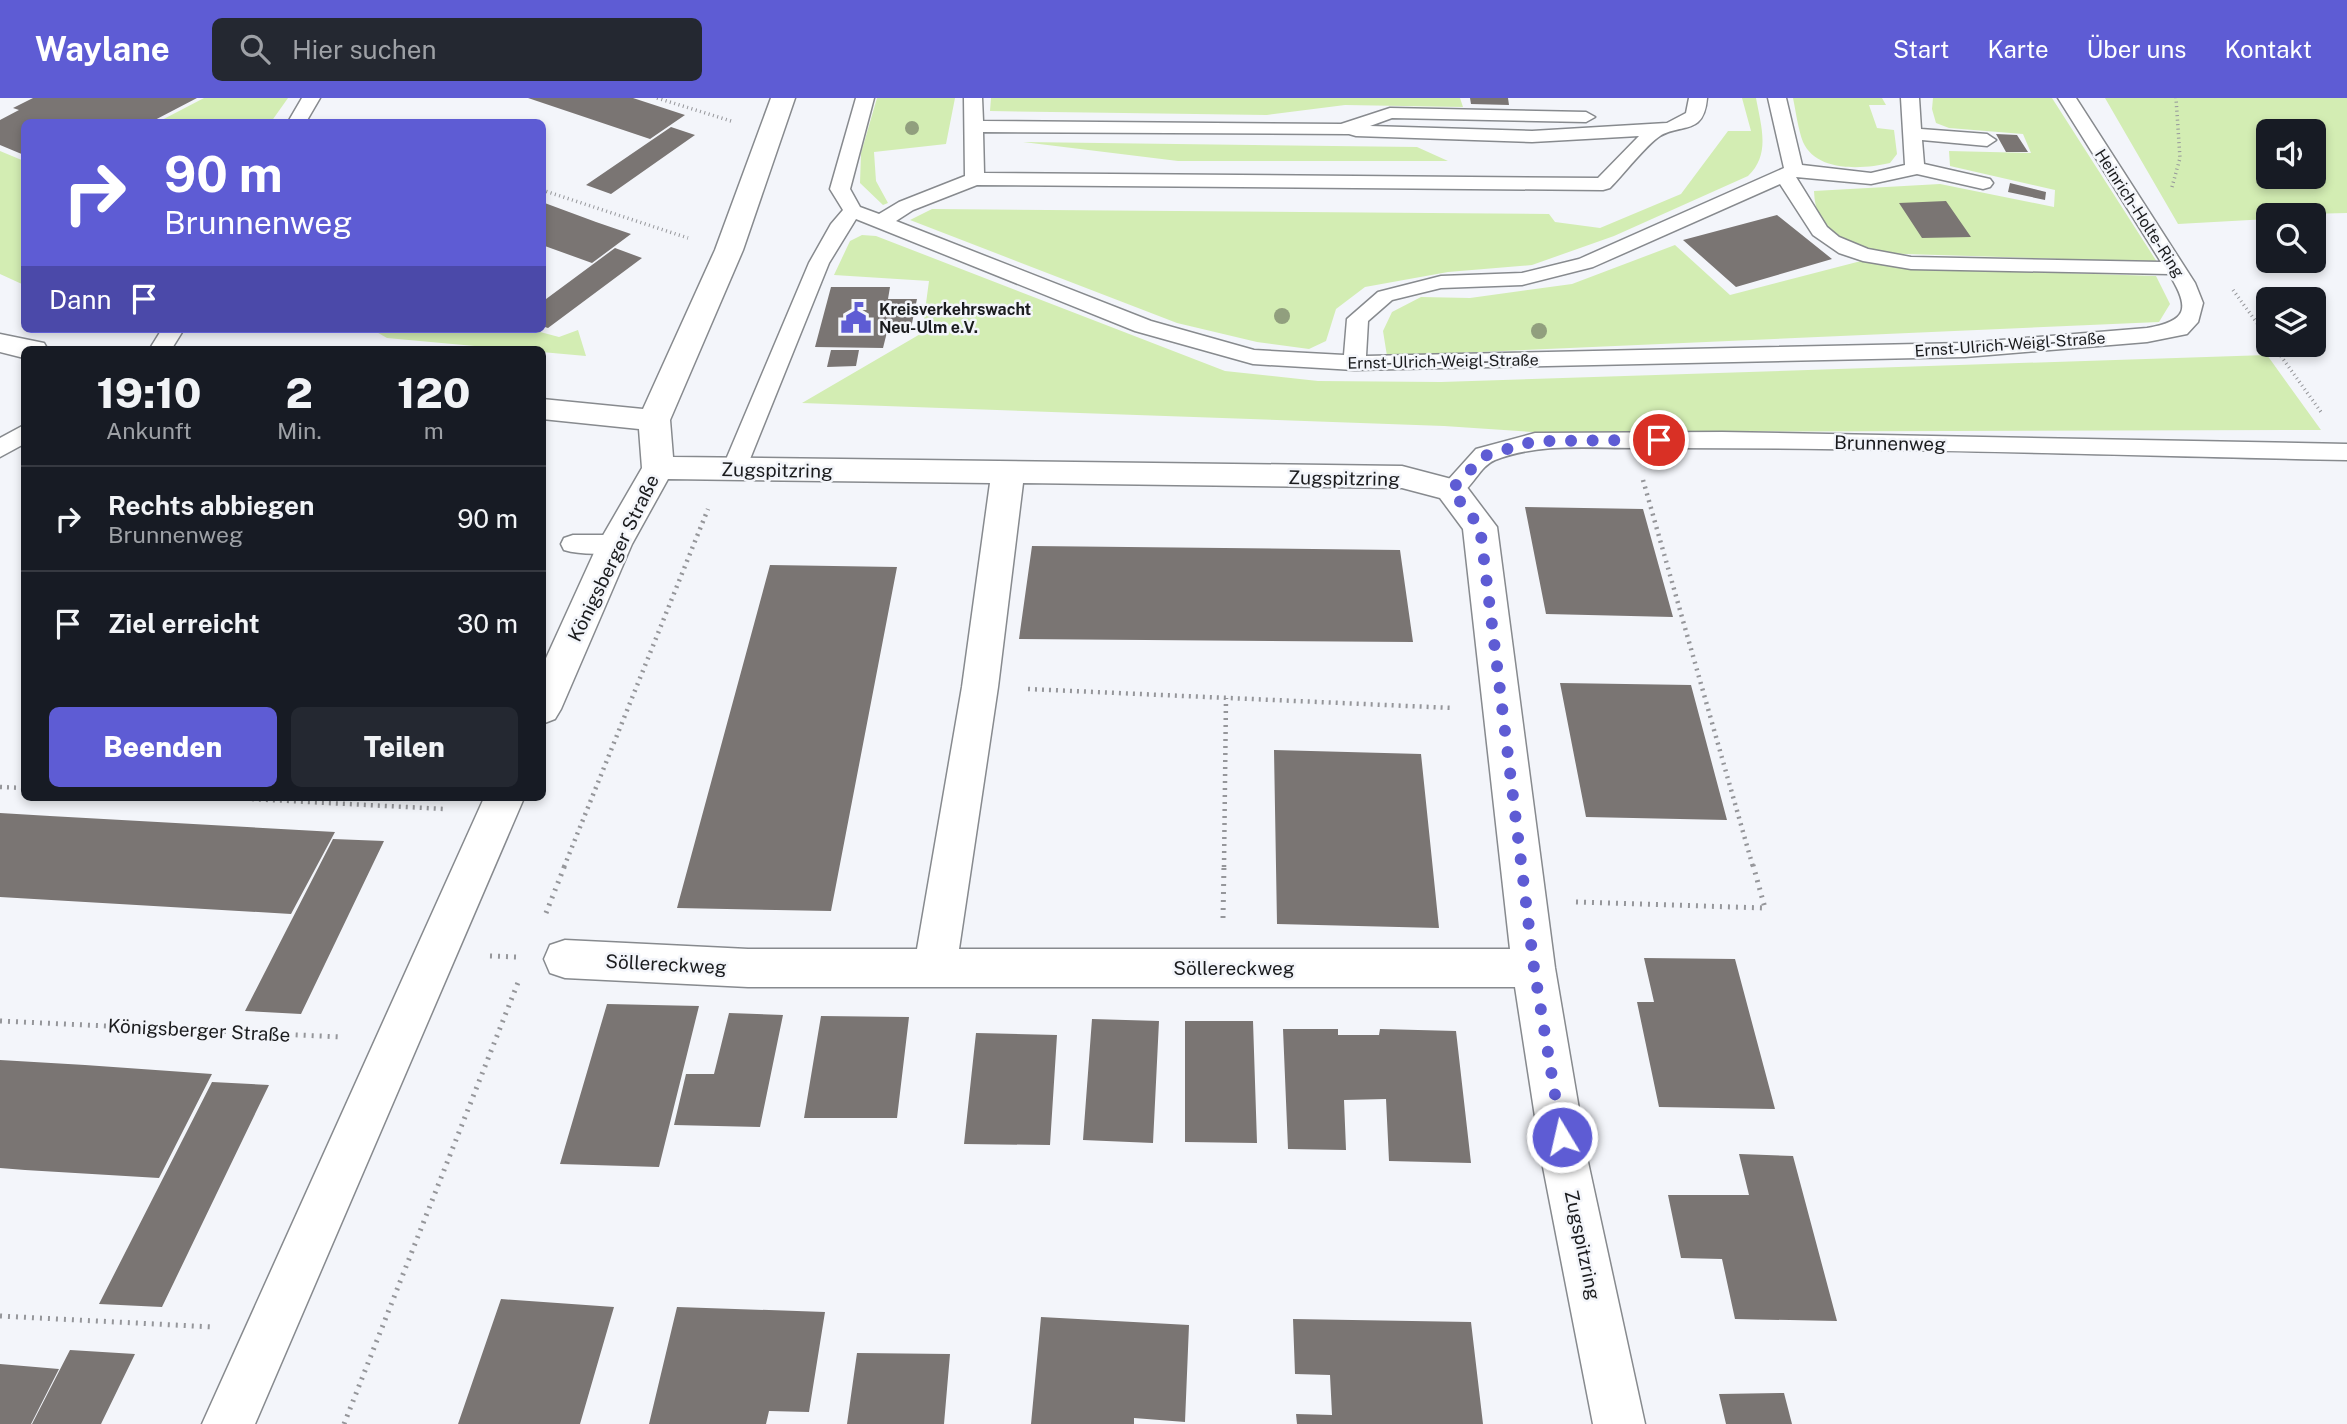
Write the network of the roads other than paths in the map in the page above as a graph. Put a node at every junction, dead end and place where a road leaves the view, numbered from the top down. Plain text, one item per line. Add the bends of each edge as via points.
1 (312, 98) edge
2 (783, 98) edge
3 (865, 98) edge
4 (973, 98) edge
5 (1567, 98) edge
6 (1698, 98) edge
7 (1777, 98) edge
8 (1910, 98) edge
9 (2067, 98) edge
10 (1586, 117) junction
11 (299, 119) edge
12 (973, 127) junction
13 (1343, 130) junction
14 (1646, 131) junction
15 (1915, 134) junction
16 (1987, 140) dead end
17 (1915, 168) junction
18 (1789, 172) junction
19 (975, 179) junction
20 (1983, 183) dead end
21 (853, 211) junction
22 (880, 222) junction
23 (2176, 268) junction
24 (2179, 329) joint
25 (0, 342) edge
26 (21, 347) edge
27 (1354, 363) junction
28 (546, 409) edge
29 (654, 420) junction
30 (21, 435) edge
31 (0, 449) edge
32 (2347, 452) edge
33 (658, 468) junction
34 (734, 470) junction
35 (1009, 473) junction
36 (1451, 490) junction
37 (573, 544) dead end
38 (615, 544) junction
39 (546, 700) edge
40 (501, 805) edge
41 (565, 959) road end
42 (935, 968) junction
43 (1534, 968) junction
44 (228, 1424) edge
45 (1619, 1424) edge

1 - 11 lane
2 - 29 street, Königsberger Straße via 729,250
3 - 21 lane via 840,190
4 - 12 lane
5 - 10 lane
6 - 14 lane via 1698,110 1690,120
7 - 18 lane
8 - 15 lane
9 - 23 lane, Heinrich-Holte-Ring
10 - 13 lane via 1390,113
10 - 14 lane
12 - 13 lane
12 - 19 lane
13 - 14 lane via 1577,136
14 - 19 lane via 1603,184
15 - 16 lane
15 - 17 lane
17 - 18 lane via 1899,176 1870,179
17 - 20 lane
18 - 23 lane via 1815,227 1833,244 1869,257 1911,263
18 - 27 lane via 1586,263 1521,279 1441,282 1385,296 1358,319
19 - 22 lane via 906,206
21 - 22 lane, Ernst-Ulrich-Weigl-Straße
21 - 34 lane via 819,263
22 - 27 lane, Ernst-Ulrich-Weigl-Straße via 1143,326 1253,357
23 - 24 lane, Heinrich-Holte-Ring via 2193,303 2191,317
24 - 27 lane, Ernst-Ulrich-Weigl-Straße via 1965,350
25 - 26 street
28 - 29 street
29 - 33 street, Königsberger Straße
30 - 31 lane
32 - 36 lane, Brunnenweg via 1535,441 1484,456
33 - 34 street, Zugspitzring
33 - 38 street, Königsberger Straße
34 - 35 street, Zugspitzring
35 - 36 street, Zugspitzring via 1402,477
35 - 42 street
36 - 43 street, Zugspitzring via 1480,527
37 - 38 lane
38 - 39 street, Königsberger Straße
40 - 44 street
41 - 42 street, Söllereckweg via 748,968
42 - 43 street, Söllereckweg
43 - 45 street, Zugspitzring via 1565,1162

